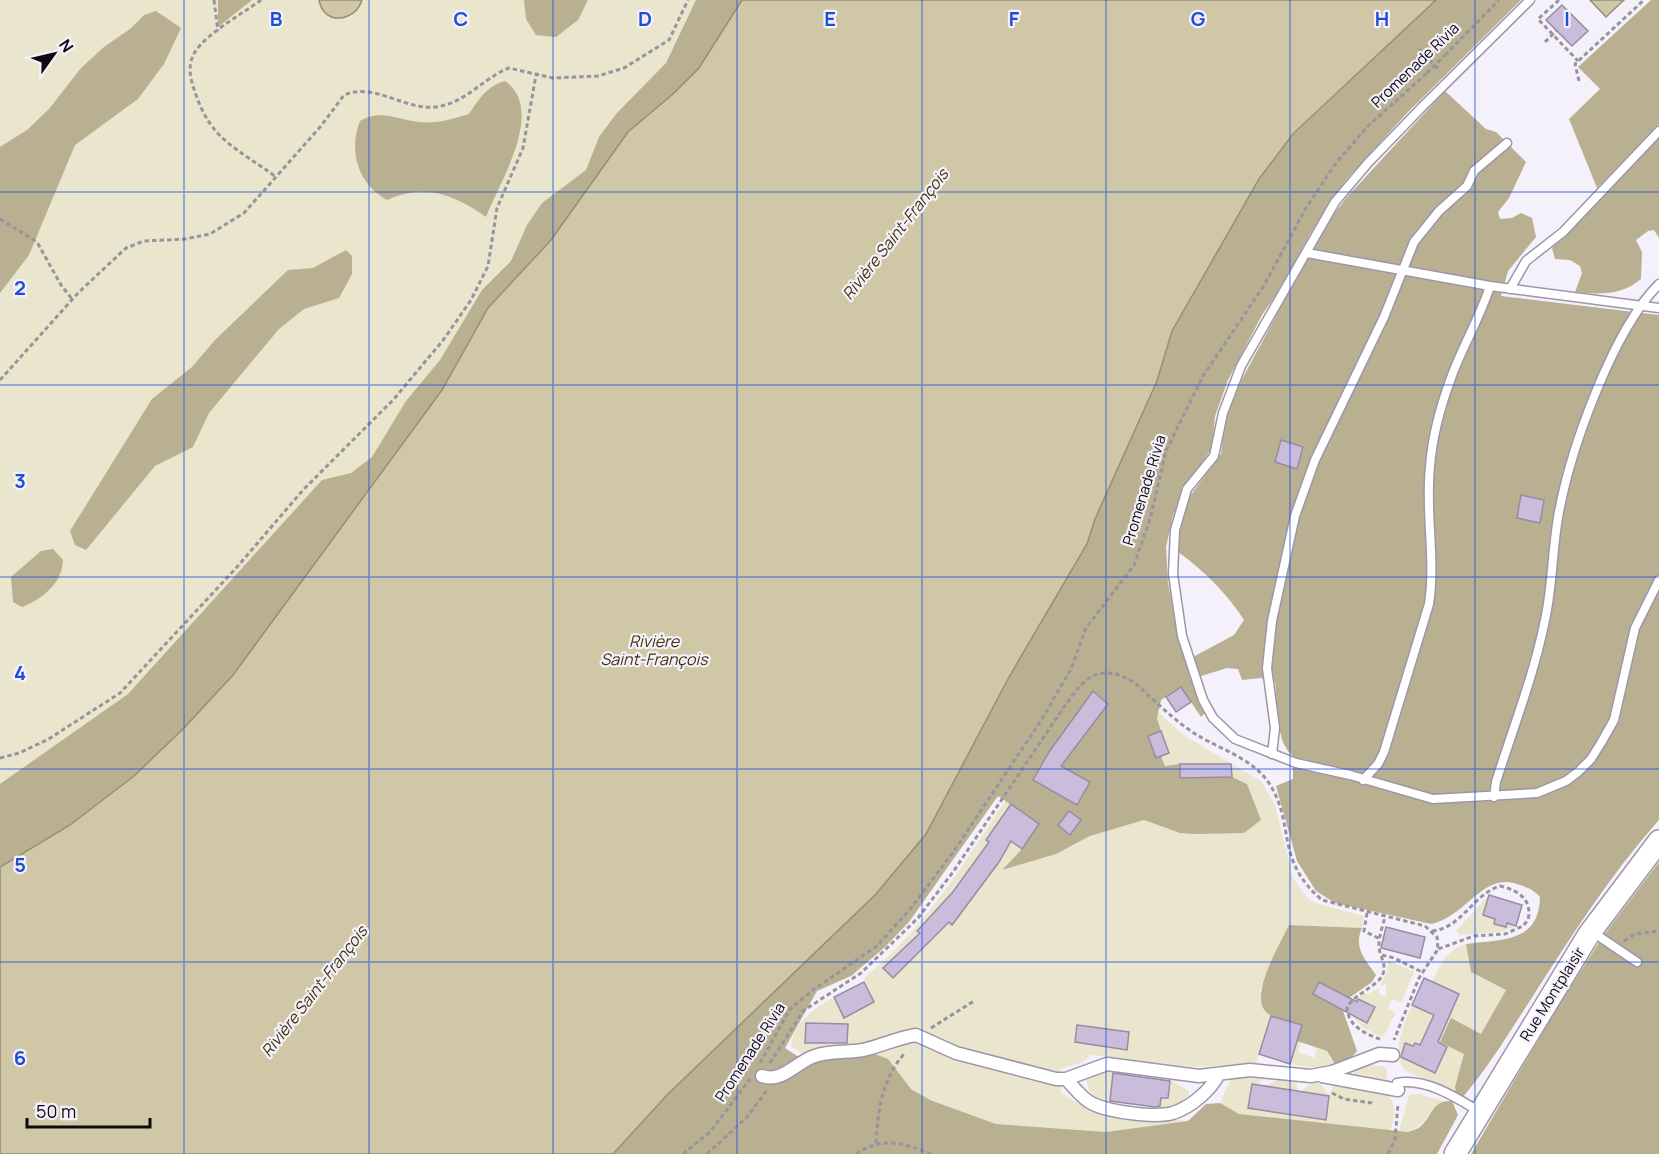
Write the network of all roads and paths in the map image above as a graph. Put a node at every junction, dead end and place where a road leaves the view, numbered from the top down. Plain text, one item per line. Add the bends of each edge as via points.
1 (214, 0) edge
2 (261, 0) edge
3 (688, 0) edge
4 (1499, 0) edge
5 (1530, 0) edge
6 (1559, 0) edge
7 (1644, 0) edge
8 (1557, 30) dead end
9 (218, 31) junction
10 (1553, 34) junction
11 (1545, 42) dead end
12 (1419, 49) dead end
13 (1578, 62) junction
14 (1443, 74) dead end
15 (536, 75) junction
16 (1579, 81) dead end
17 (1659, 131) edge
18 (1507, 143) dead end
19 (276, 177) junction
20 (0, 219) edge
21 (1307, 253) junction
22 (1403, 270) junction
23 (1659, 284) edge
24 (1490, 286) junction
25 (1510, 289) junction
26 (72, 299) junction
27 (1641, 306) junction
28 (1659, 308) edge
29 (0, 380) edge
30 (1659, 580) edge
31 (1272, 754) junction
32 (0, 758) edge
33 (1363, 780) junction
34 (1494, 797) junction
35 (1659, 841) edge
36 (1367, 913) junction
37 (1385, 917) junction
38 (1591, 931) junction
39 (1659, 931) edge
40 (1432, 932) junction
41 (1380, 939) junction
42 (1618, 948) junction
43 (1438, 949) junction
44 (1382, 955) junction
45 (1637, 962) dead end
46 (1422, 972) junction
47 (974, 1001) dead end
48 (920, 1036) junction
49 (1393, 1049) junction
50 (1219, 1074) junction
51 (760, 1075) junction
52 (1318, 1075) junction
53 (1065, 1079) junction
54 (1398, 1086) junction
55 (1480, 1112) junction
56 (876, 1143) junction
57 (683, 1154) edge
58 (707, 1154) edge
59 (856, 1154) edge
60 (931, 1154) edge
61 (1388, 1154) edge
62 (1455, 1154) edge

1 - 9 path
2 - 9 path
3 - 15 path via 669,40 634,64 598,76
4 - 51 path, Promenade Rivia, bridge via 1368,126 1336,163 1306,208 1263,287 1203,376 1166,451 1134,565 1086,628 1059,689 954,851 912,908 877,946 790,1009
5 - 21 lane via 1368,163 1325,217
6 - 10 path via 1539,19
7 - 13 path
8 - 10 path
9 - 19 path via 192,59 191,80 200,107 213,130
10 - 11 path
10 - 13 path
12 - 14 path
13 - 16 path via 1575,64
15 - 19 path via 509,68 462,98 433,107 364,91 351,92 341,98
15 - 32 path via 523,147 496,208 488,266 444,339 394,399 318,474 120,693 47,740
17 - 25 lane via 1563,232 1526,261
18 - 22 lane via 1474,171 1467,186 1424,228
19 - 26 path via 252,206 222,228 185,239 144,241 126,248
20 - 26 path via 38,242
21 - 22 lane
21 - 31 lane via 1241,366 1223,413 1214,456 1187,489 1173,546 1176,602 1185,647 1203,700 1213,718 1235,739
22 - 24 lane
22 - 31 lane via 1315,460 1295,516 1267,652 1275,728
23 - 27 lane
24 - 25 lane
24 - 33 lane via 1451,378 1433,449 1429,603 1384,752
25 - 27 lane
26 - 29 path
27 - 28 lane
27 - 34 lane via 1598,389 1565,482 1545,621
30 - 34 lane via 1635,628 1614,720 1591,759 1550,789
31 - 33 lane
33 - 34 lane via 1433,799
35 - 38 street, Rue Montplaisir
36 - 37 path
36 - 41 path via 1364,931
36 - 51 path via 1323,900 1302,879 1289,854 1277,798 1254,767 1180,723 1136,683 1106,672 1094,675 1064,707 918,918 861,973 803,1011
37 - 40 path via 1425,926
37 - 41 path
38 - 42 lane
38 - 55 street, Rue Montplaisir
39 - 42 path via 1635,934
40 - 43 path via 1437,937
40 - 43 path via 1447,928 1481,896 1500,886 1520,894 1529,906 1528,920 1514,930 1458,940
41 - 44 path
42 - 45 lane
43 - 46 path
44 - 46 path
44 - 49 path via 1385,963 1380,979 1353,998 1347,1013 1362,1031
46 - 49 path
47 - 48 path
48 - 51 street via 859,1050 824,1053 780,1077
48 - 53 street via 956,1053 1056,1080
48 - 56 path via 889,1075 878,1111
49 - 52 street
50 - 52 street via 1250,1070
50 - 53 street via 1178,1074 1107,1064
50 - 53 street via 1201,1096 1165,1114 1105,1108 1091,1103
51 - 57 path, Promenade Rivia via 710,1132
51 - 58 path via 768,1090 761,1101
52 - 54 street via 1375,1088
54 - 55 lane via 1425,1085
54 - 61 path via 1395,1139
55 - 62 street, Rue Montplaisir
56 - 59 path
56 - 60 path via 892,1142

